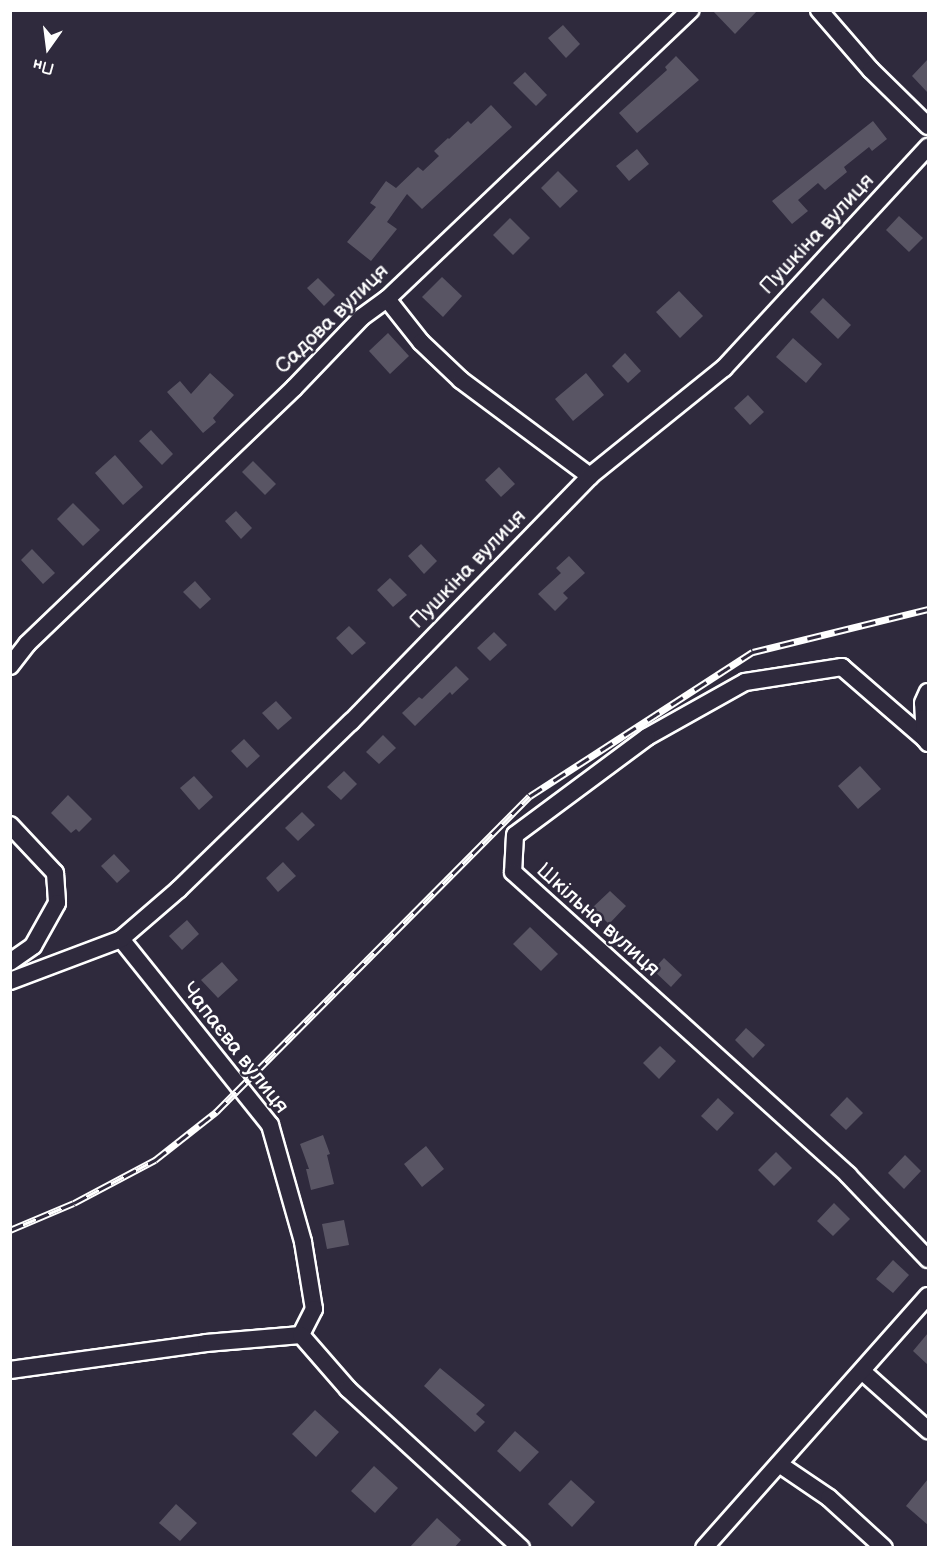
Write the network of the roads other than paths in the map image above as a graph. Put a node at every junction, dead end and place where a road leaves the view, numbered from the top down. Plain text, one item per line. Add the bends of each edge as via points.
1 (690, 10) edge
2 (819, 10) edge
3 (928, 126) edge
4 (928, 147) edge
5 (387, 299) junction
6 (590, 476) junction
7 (10, 666) edge
8 (928, 692) edge
9 (927, 741) edge
10 (10, 825) edge
11 (121, 939) junction
12 (10, 962) edge
13 (10, 981) edge
14 (928, 1259) edge
15 (928, 1296) edge
16 (301, 1335) junction
17 (10, 1370) edge
18 (862, 1371) junction
19 (928, 1430) edge
20 (779, 1464) junction
21 (711, 1545) edge
22 (521, 1548) edge
23 (884, 1548) edge

1 - 5 street, Садова вулиця
2 - 3 street via 871,70
4 - 6 street, Пушкіна вулиця via 724,368
5 - 6 street via 421,342 461,380
5 - 7 street, Садова вулиця via 362,317 294,388 27,644
6 - 11 street, Пушкіна вулиця via 261,811
8 - 9 street via 923,703
9 - 14 street, Шкільна вулиця via 842,667 745,682 647,737 515,835 513,872 848,1175
10 - 12 street via 55,873 57,903 33,946
11 - 13 street, Пушкіна вулиця
11 - 16 street, Чапаєва вулиця via 270,1125 303,1242 314,1309
15 - 18 street
16 - 17 street via 206,1342
16 - 22 street via 348,1389
18 - 19 street
18 - 20 street
20 - 21 street
20 - 23 street via 829,1498

